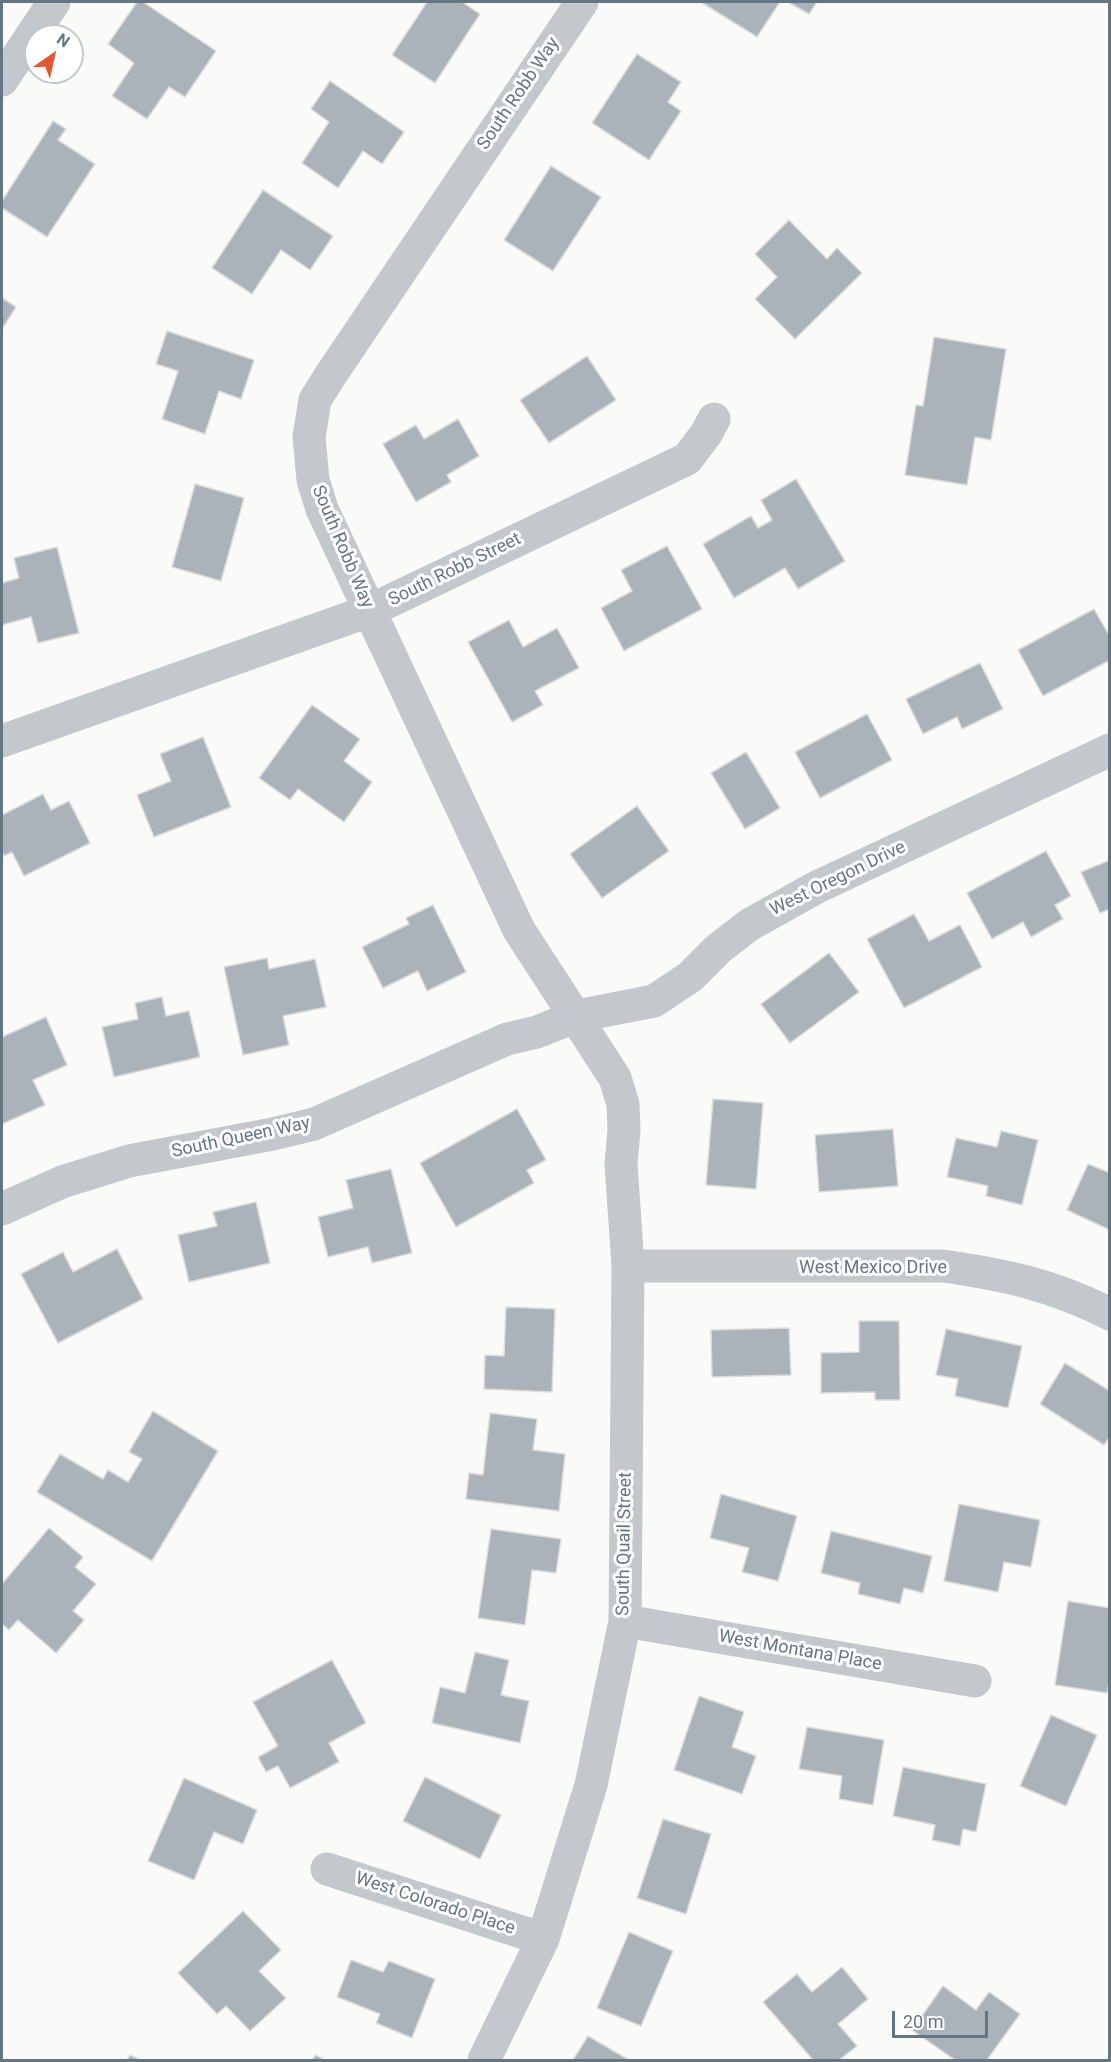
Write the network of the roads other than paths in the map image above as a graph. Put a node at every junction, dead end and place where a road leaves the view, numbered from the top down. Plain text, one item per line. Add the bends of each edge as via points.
1 (54, 2) edge
2 (582, 2) edge
3 (2, 80) edge
4 (714, 419) dead end
5 (369, 611) junction
6 (2, 741) edge
7 (1110, 750) edge
8 (577, 1016) junction
9 (2, 1209) edge
10 (628, 1266) junction
11 (1110, 1314) edge
12 (625, 1621) junction
13 (975, 1681) dead end
14 (327, 1869) dead end
15 (543, 1939) junction
16 (484, 2061) edge

1 - 3 street
2 - 5 street, South Robb Way via 315,400 309,437 313,480 322,509
4 - 5 street, South Robb Street via 687,459
5 - 6 street, South Robb Street
5 - 8 street, South Robb Way via 519,930
7 - 8 street, West Oregon Drive via 782,905 749,925 654,1001
8 - 9 street, South Queen Way via 507,1039 314,1124 120,1164 62,1182
8 - 10 street, South Quail Street via 615,1078 623,1104 621,1164
10 - 11 street, West Mexico Drive via 943,1266 1028,1281
10 - 12 street, South Quail Street
12 - 13 street, West Montana Place
12 - 15 street, South Quail Street via 591,1785
14 - 15 street, West Colorado Place
15 - 16 street, South Quail Street

